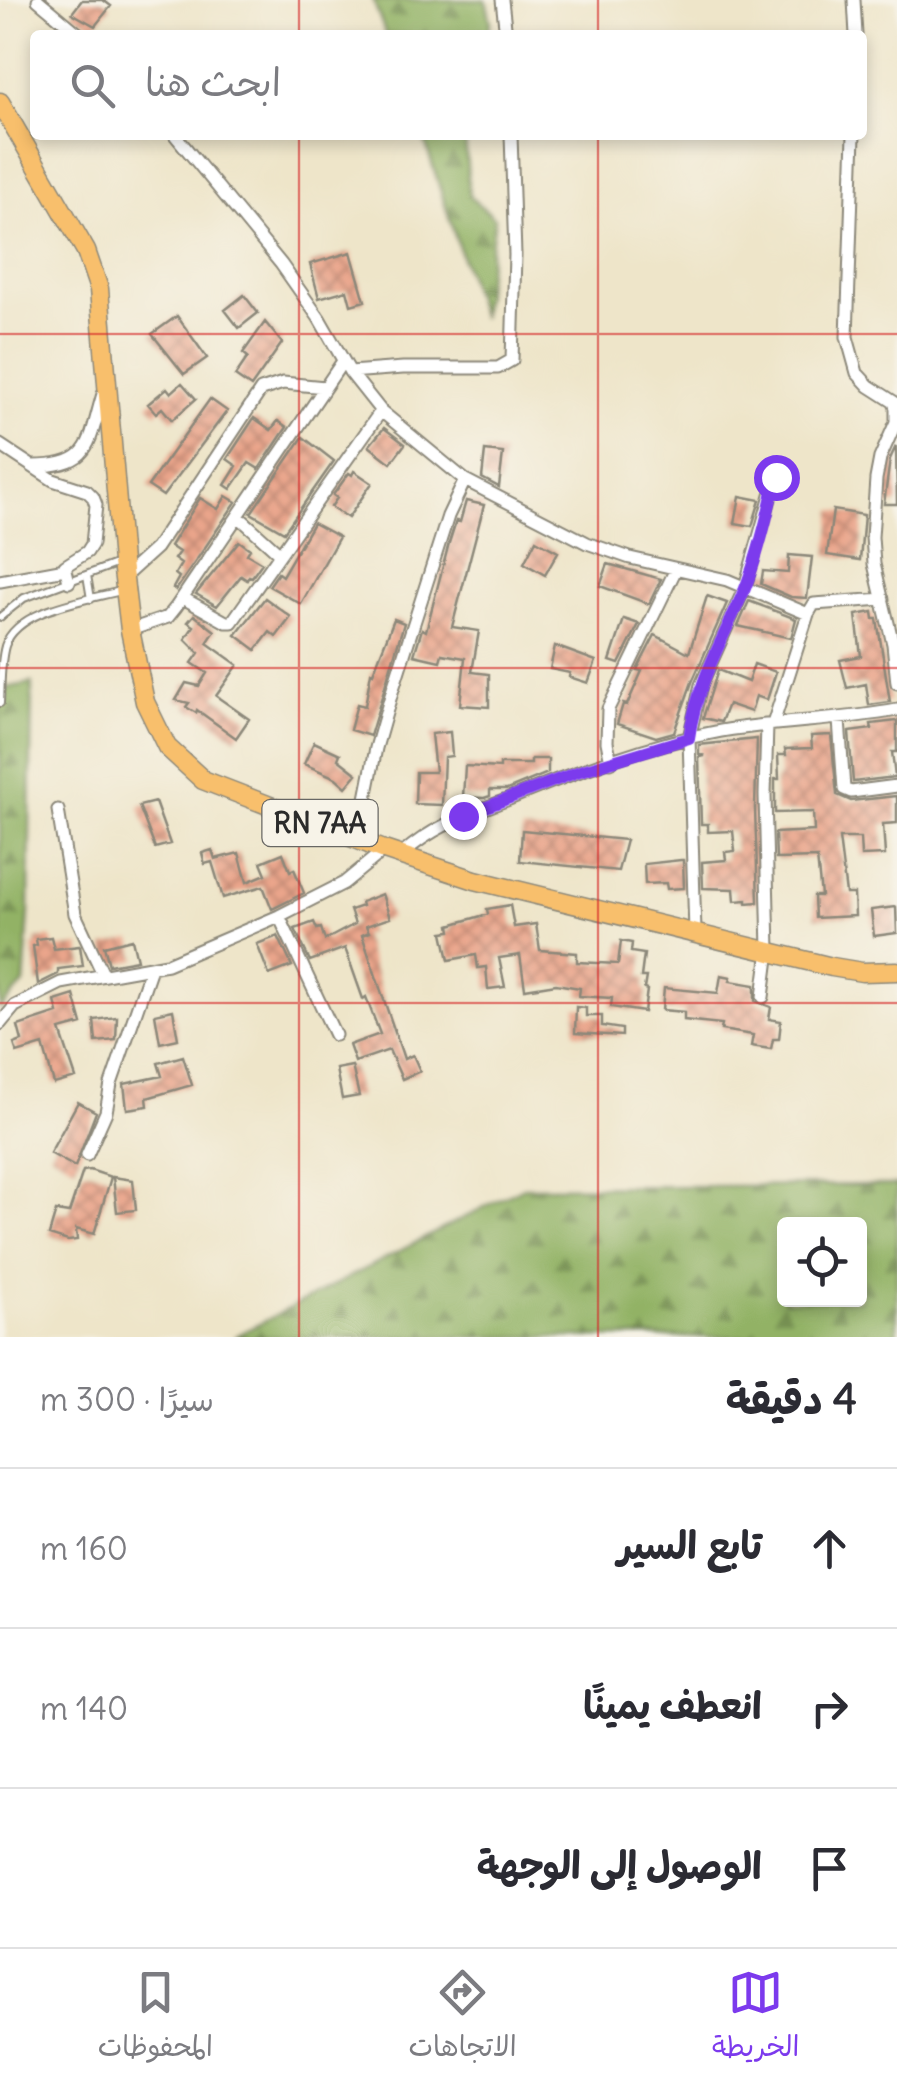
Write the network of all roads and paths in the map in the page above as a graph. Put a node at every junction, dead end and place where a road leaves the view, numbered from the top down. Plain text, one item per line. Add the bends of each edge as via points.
1 (38, 0) edge
2 (502, 0) edge
3 (854, 0) edge
4 (74, 30) edge
5 (505, 30) edge
6 (856, 30) edge
7 (0, 102) edge
8 (179, 140) edge
9 (512, 140) edge
10 (854, 140) edge
11 (346, 366) junction
12 (108, 380) junction
13 (325, 388) junction
14 (381, 410) junction
15 (0, 444) edge
16 (31, 466) junction
17 (776, 477) dead end
18 (465, 480) junction
19 (238, 516) junction
20 (280, 554) junction
21 (676, 569) junction
22 (67, 575) junction
23 (87, 575) junction
24 (124, 576) junction
25 (0, 581) edge
26 (745, 587) junction
27 (183, 598) junction
28 (883, 598) junction
29 (91, 599) junction
30 (808, 614) junction
31 (0, 617) edge
32 (130, 630) junction
33 (897, 684) edge
34 (0, 702) edge
35 (897, 710) edge
36 (839, 720) junction
37 (770, 725) junction
38 (689, 738) junction
39 (608, 742) junction
40 (626, 757) junction
41 (611, 762) junction
42 (596, 766) junction
43 (897, 786) edge
44 (58, 810) dead end
45 (358, 839) junction
46 (392, 852) junction
47 (279, 916) junction
48 (695, 932) junction
49 (770, 950) junction
50 (151, 968) junction
51 (897, 971) edge
52 (103, 974) junction
53 (762, 997) dead end
54 (0, 1024) edge
55 (335, 1035) dead end
56 (87, 1155) dead end

1 - 4 street
2 - 5 street
3 - 6 street
7 - 12 main road, RN 7AA via 86,251 99,289
8 - 11 street via 281,264
9 - 11 street via 512,360 498,368
10 - 28 street via 847,337 857,372 894,402 897,414 880,458 874,504 874,564
11 - 13 street
11 - 14 street
12 - 16 street via 82,454 65,465
12 - 24 main road, RN 7AA
13 - 19 street
13 - 24 street via 283,383 261,390 156,548
14 - 18 street
14 - 20 street
15 - 16 street
16 - 22 street via 95,501 92,544 67,562
17 - 26 street
18 - 21 street via 564,534
18 - 45 street via 392,692
19 - 20 street
19 - 27 street
20 - 27 street via 232,622
21 - 26 street
21 - 39 street via 608,709
22 - 23 lane
22 - 25 street
22 - 31 lane
23 - 24 lane
23 - 29 lane
24 - 29 lane
24 - 32 main road, RN 7AA
26 - 30 street
26 - 38 street via 701,686
27 - 32 street via 168,617
28 - 30 street via 816,603
28 - 33 street
29 - 34 lane via 16,627 4,651
30 - 37 street
32 - 45 main road, RN 7AA via 144,702 184,765 203,780
35 - 36 street
36 - 37 street
36 - 43 street via 844,789
37 - 38 street
37 - 49 street via 764,795
38 - 40 street
38 - 48 street
39 - 40 street
39 - 41 street
39 - 42 street
40 - 41 street
41 - 42 street
42 - 46 street via 463,816
44 - 52 street via 75,914
45 - 46 main road, RN 7AA
46 - 47 street
46 - 48 main road, RN 7AA via 508,888
47 - 50 street
47 - 55 street
48 - 49 main road, RN 7AA
49 - 51 main road, RN 7AA via 832,968
49 - 53 street
50 - 52 street
50 - 56 street
52 - 54 street via 38,994

